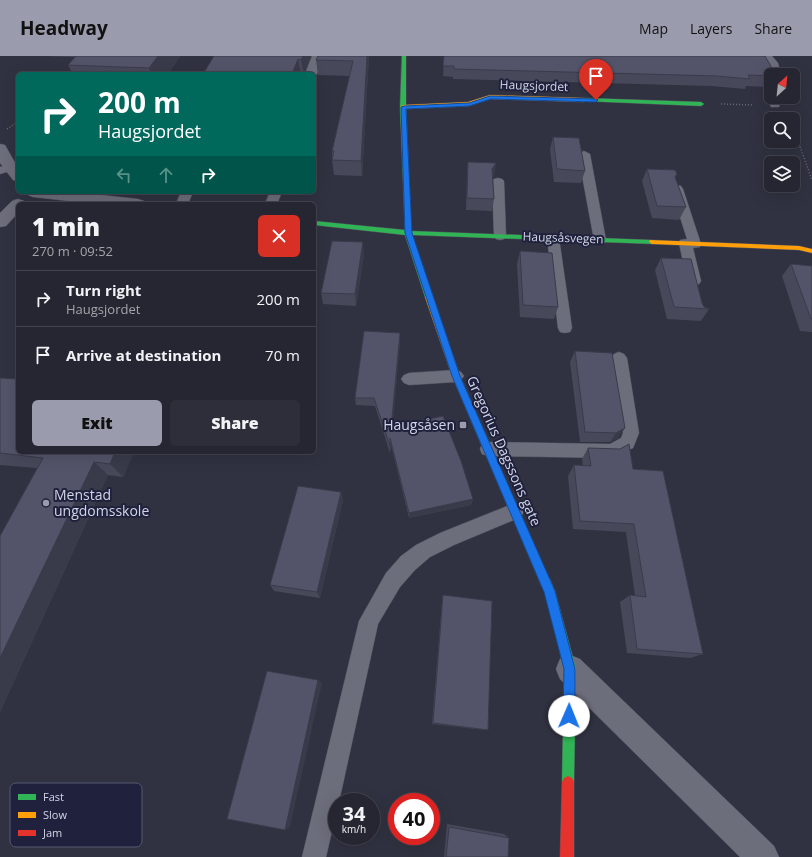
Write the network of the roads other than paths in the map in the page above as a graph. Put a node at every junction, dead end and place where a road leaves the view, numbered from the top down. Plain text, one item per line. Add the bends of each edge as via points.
1 (318, 56) edge
2 (404, 56) edge
3 (767, 56) edge
4 (774, 68) edge
5 (312, 72) edge
6 (701, 104) road end
7 (404, 107) junction
8 (0, 148) edge
9 (584, 154) dead end
10 (9, 172) edge
11 (498, 181) dead end
12 (678, 189) edge
13 (30, 194) edge
14 (64, 194) edge
15 (97, 196) edge
16 (20, 202) edge
17 (128, 202) edge
18 (16, 206) edge
19 (0, 222) edge
20 (316, 223) edge
21 (408, 233) junction
22 (500, 236) junction
23 (553, 238) junction
24 (600, 240) junction
25 (690, 244) junction
26 (812, 250) edge
27 (698, 293) edge
28 (565, 328) dead end
29 (619, 358) dead end
30 (456, 376) junction
31 (409, 379) dead end
32 (488, 449) junction
33 (515, 511) junction
34 (570, 669) junction
35 (314, 857) edge
36 (567, 857) edge
37 (763, 857) edge

1 - 5 street
2 - 7 street, Gregorius Dagssons gate
3 - 4 lane
6 - 7 street, Haugsjordet via 490,97 469,104
7 - 21 street, Gregorius Dagssons gate
8 - 10 street
9 - 24 lane
11 - 22 lane
12 - 25 lane
13 - 16 street
14 - 15 street
15 - 17 street
18 - 19 street
20 - 21 street, Haugsåsvegen
21 - 22 street, Haugsåsvegen
21 - 30 street, Gregorius Dagssons gate
22 - 23 street, Haugsåsvegen
23 - 24 street, Haugsåsvegen
23 - 28 lane
24 - 25 street, Haugsåsvegen
25 - 26 street, Haugsåsvegen
25 - 27 lane
29 - 32 lane via 631,433 627,443 612,452
30 - 31 lane
30 - 32 street, Gregorius Dagssons gate
32 - 33 street, Gregorius Dagssons gate
33 - 34 street, Gregorius Dagssons gate via 550,591
33 - 35 lane via 423,551 393,580 369,621
34 - 36 street, Gregorius Dagssons gate
34 - 37 street

